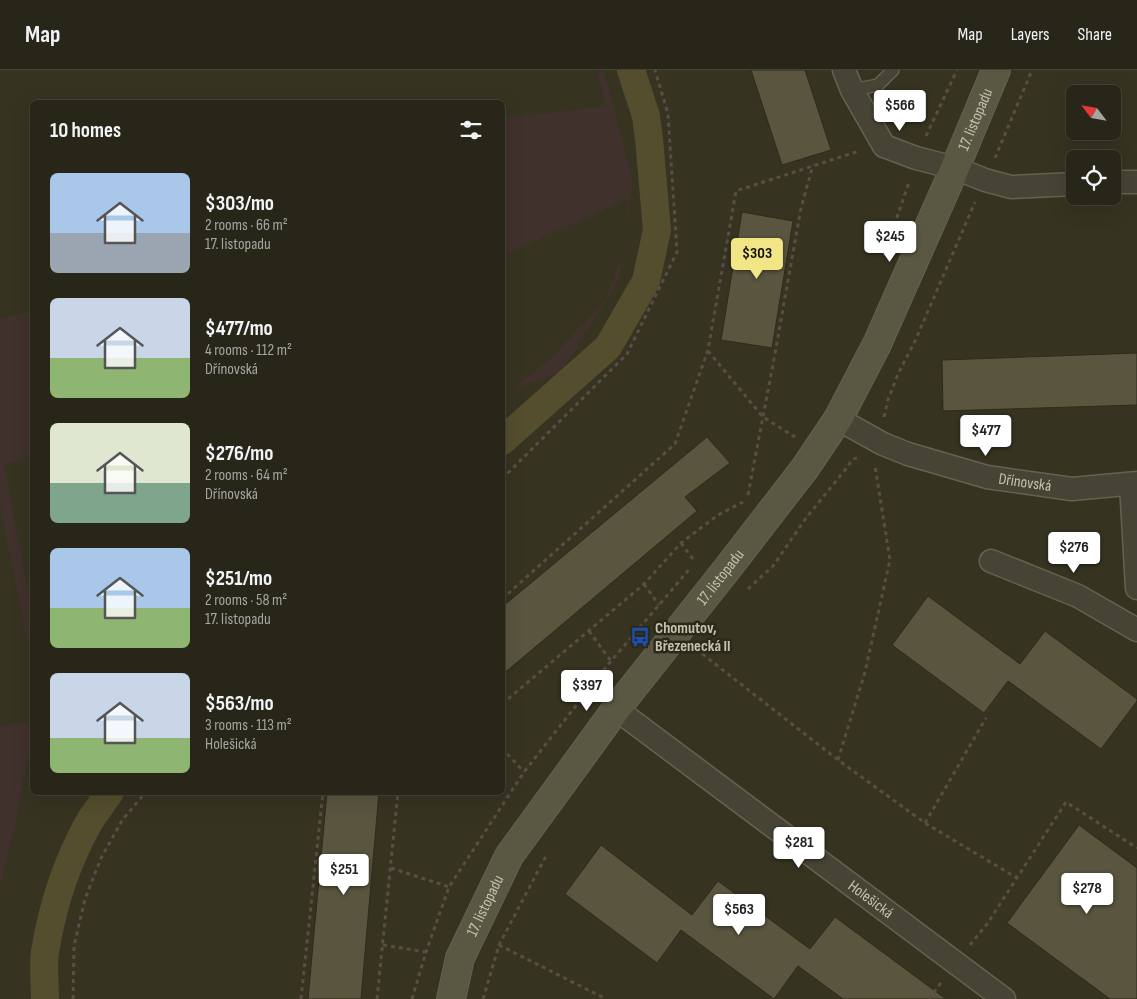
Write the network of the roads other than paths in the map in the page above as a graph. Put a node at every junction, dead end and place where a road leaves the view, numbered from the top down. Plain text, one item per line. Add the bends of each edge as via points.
1 (893, 70) edge
2 (996, 70) edge
3 (848, 80) edge
4 (955, 168) junction
5 (1121, 182) edge
6 (1137, 182) edge
7 (1066, 185) edge
8 (838, 419) junction
9 (1134, 483) edge
10 (1136, 546) edge
11 (991, 561) dead end
12 (1137, 588) edge
13 (1137, 630) edge
14 (616, 709) junction
15 (451, 999) edge
16 (1004, 999) edge

1 - 3 lane via 878,85
2 - 4 street, 17. listopadu
3 - 4 street, 17. listopadu via 884,146
4 - 7 street via 1012,188
4 - 8 street, 17. listopadu via 877,344
5 - 6 street
8 - 9 street, Dřínovská via 908,454 987,477 1072,489
8 - 14 street, 17. listopadu via 806,468
9 - 10 street, Dřínovská
10 - 12 street, Dřínovská
11 - 13 street via 1078,596
14 - 15 street, 17. listopadu via 509,856 460,958
14 - 16 street, Holešická

